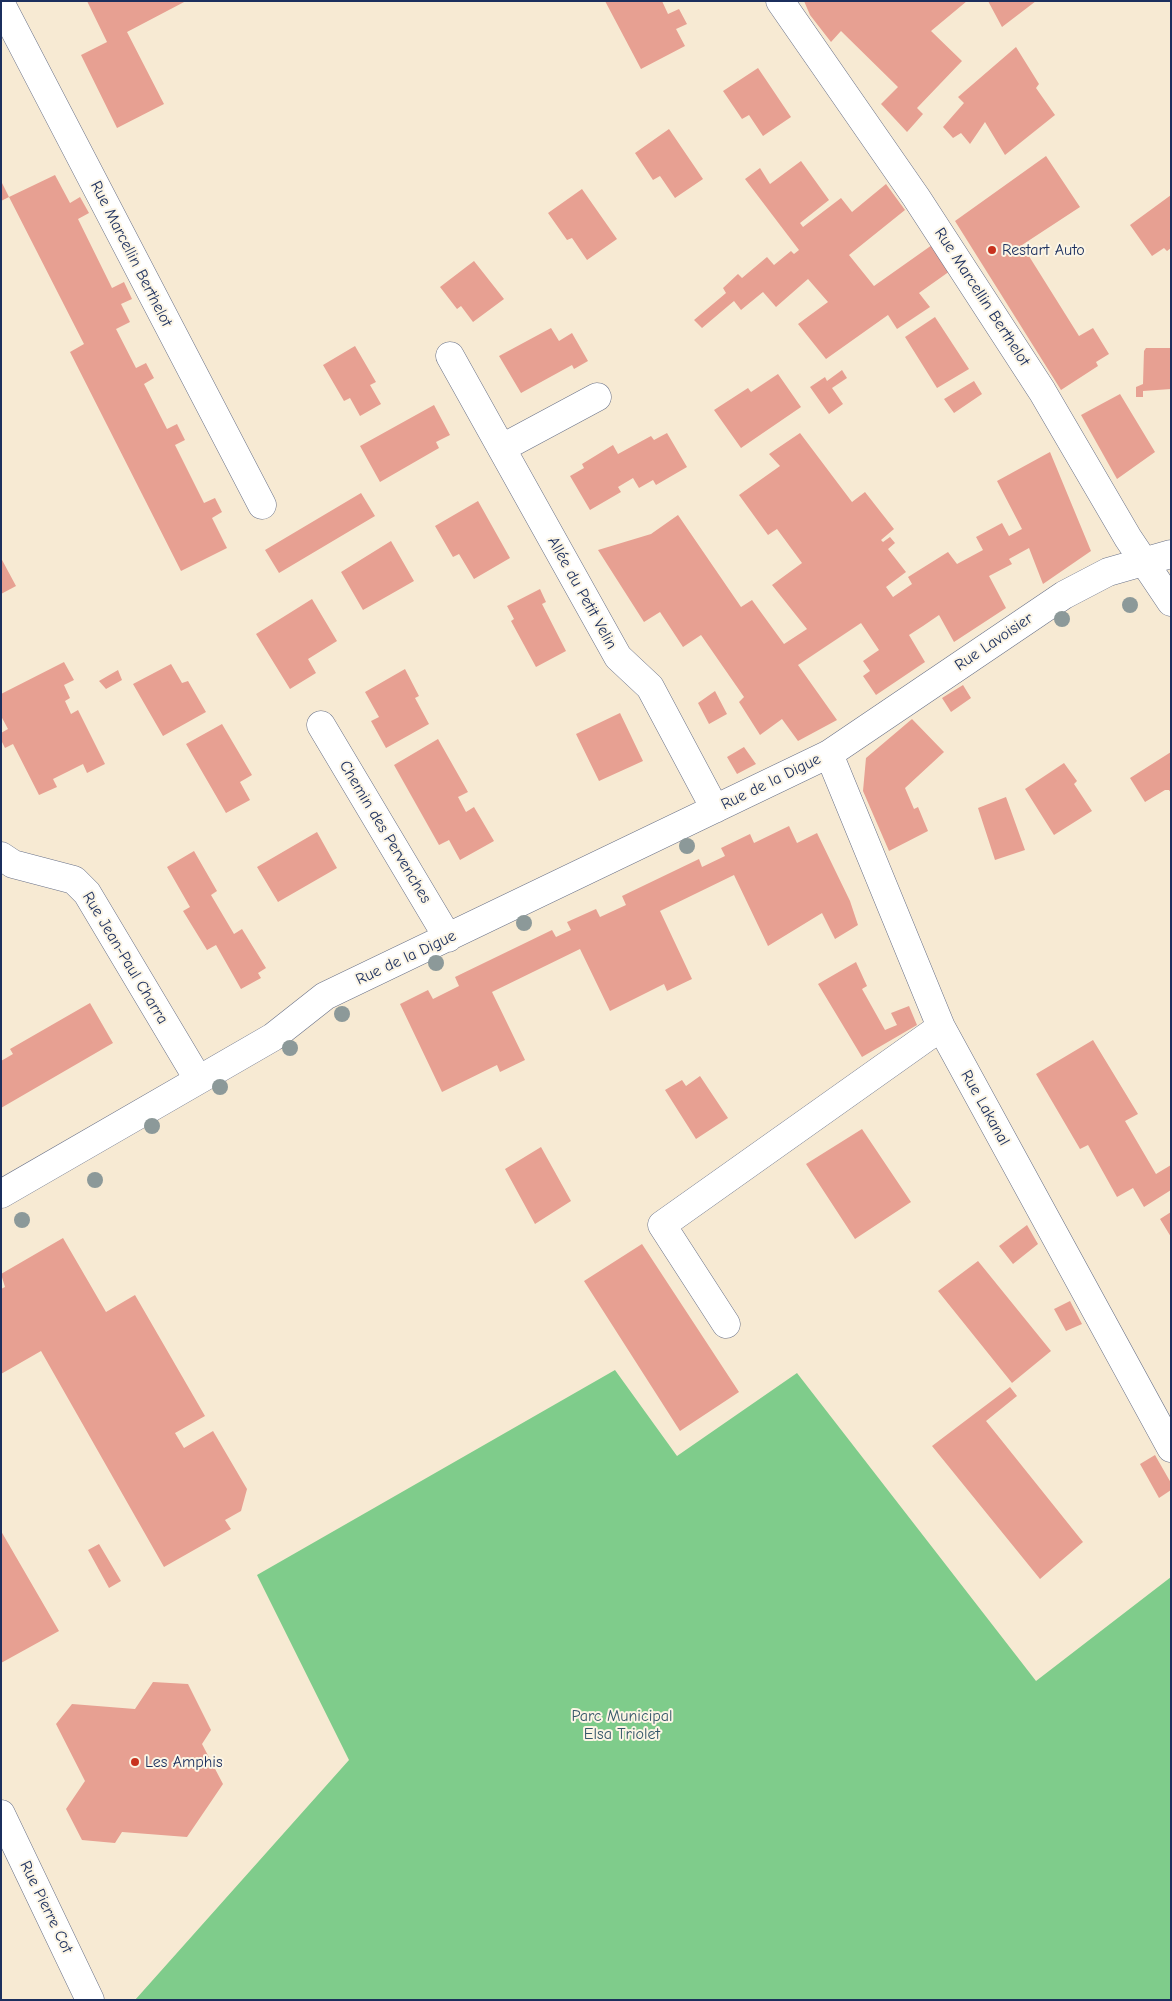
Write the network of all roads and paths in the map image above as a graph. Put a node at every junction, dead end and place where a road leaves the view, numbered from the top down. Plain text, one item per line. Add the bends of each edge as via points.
1 (780, 1) edge
2 (1, 4) edge
3 (450, 356) dead end
4 (597, 397) dead end
5 (502, 448) junction
6 (262, 505) dead end
7 (1158, 558) edge
8 (1171, 602) edge
9 (321, 726) dead end
10 (829, 754) junction
11 (715, 809) junction
12 (1, 856) edge
13 (448, 938) junction
14 (941, 1027) junction
15 (198, 1079) junction
16 (1, 1194) edge
17 (726, 1324) dead end
18 (1171, 1448) edge
19 (1, 1814) edge
20 (90, 2000) edge

1 - 7 street, Rue Marcellin Berthelot via 916,197 1042,391 1128,538
2 - 6 street, Rue Marcellin Berthelot
3 - 5 street, Allée du Petit Velin
4 - 5 street
5 - 11 street, Allée du Petit Velin via 618,657 650,687
7 - 8 street, Rue Marcellin Berthelot
7 - 10 street, Rue Lavoisier via 1108,572 1064,595
9 - 13 street, Chemin des Pervenches
10 - 11 street, Rue de la Digue
10 - 14 street, Rue Lakanal
11 - 13 street, Rue de la Digue
12 - 15 street, Rue Jean-Paul Charra via 13,864 74,880 87,893
13 - 15 street, Rue de la Digue via 325,996 273,1037
14 - 17 street via 662,1225
14 - 18 street, Rue Lakanal
15 - 16 street, Rue de la Digue
19 - 20 street, Rue Pierre Cot

